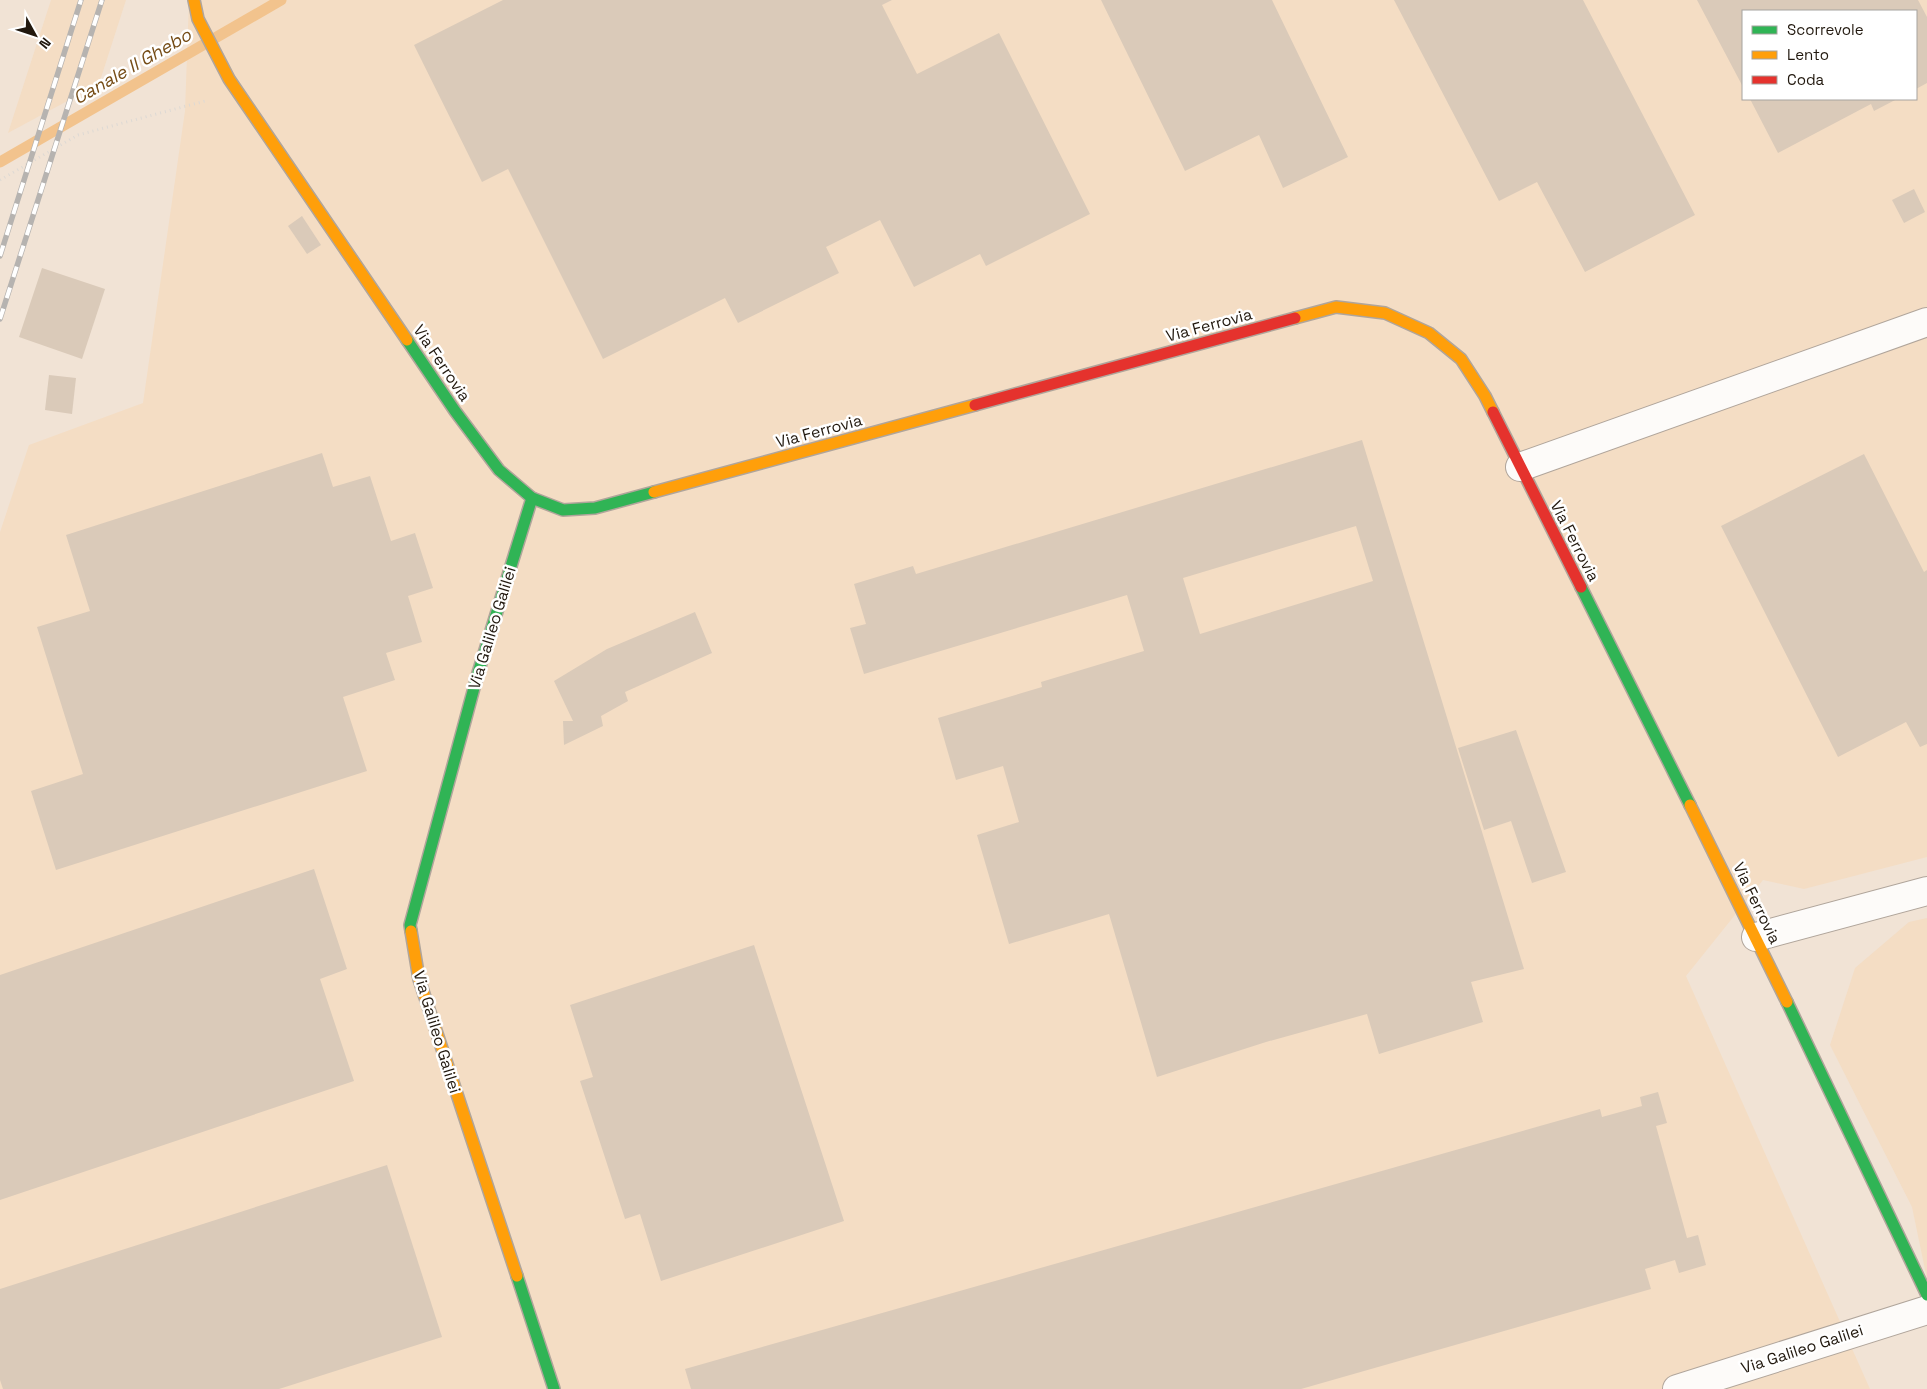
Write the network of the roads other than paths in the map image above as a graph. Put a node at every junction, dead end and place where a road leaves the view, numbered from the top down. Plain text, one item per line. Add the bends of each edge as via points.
1 (194, 0) edge
2 (1927, 322) edge
3 (1520, 467) junction
4 (532, 498) junction
5 (1927, 891) edge
6 (1756, 937) junction
7 (1927, 1295) edge
8 (1927, 1310) edge
9 (554, 1389) edge
10 (1677, 1389) edge

1 - 4 street, Via Ferrovia via 198,19 230,79 455,411 499,470
2 - 3 street
3 - 4 street, Via Ferrovia via 1461,359 1429,333 1385,313 1336,307 595,508 563,510
3 - 6 street, Via Ferrovia
4 - 9 street, Via Galileo Galilei via 478,673 410,925 418,979
5 - 6 street
6 - 7 street, Via Ferrovia
8 - 10 street, Via Galileo Galilei

